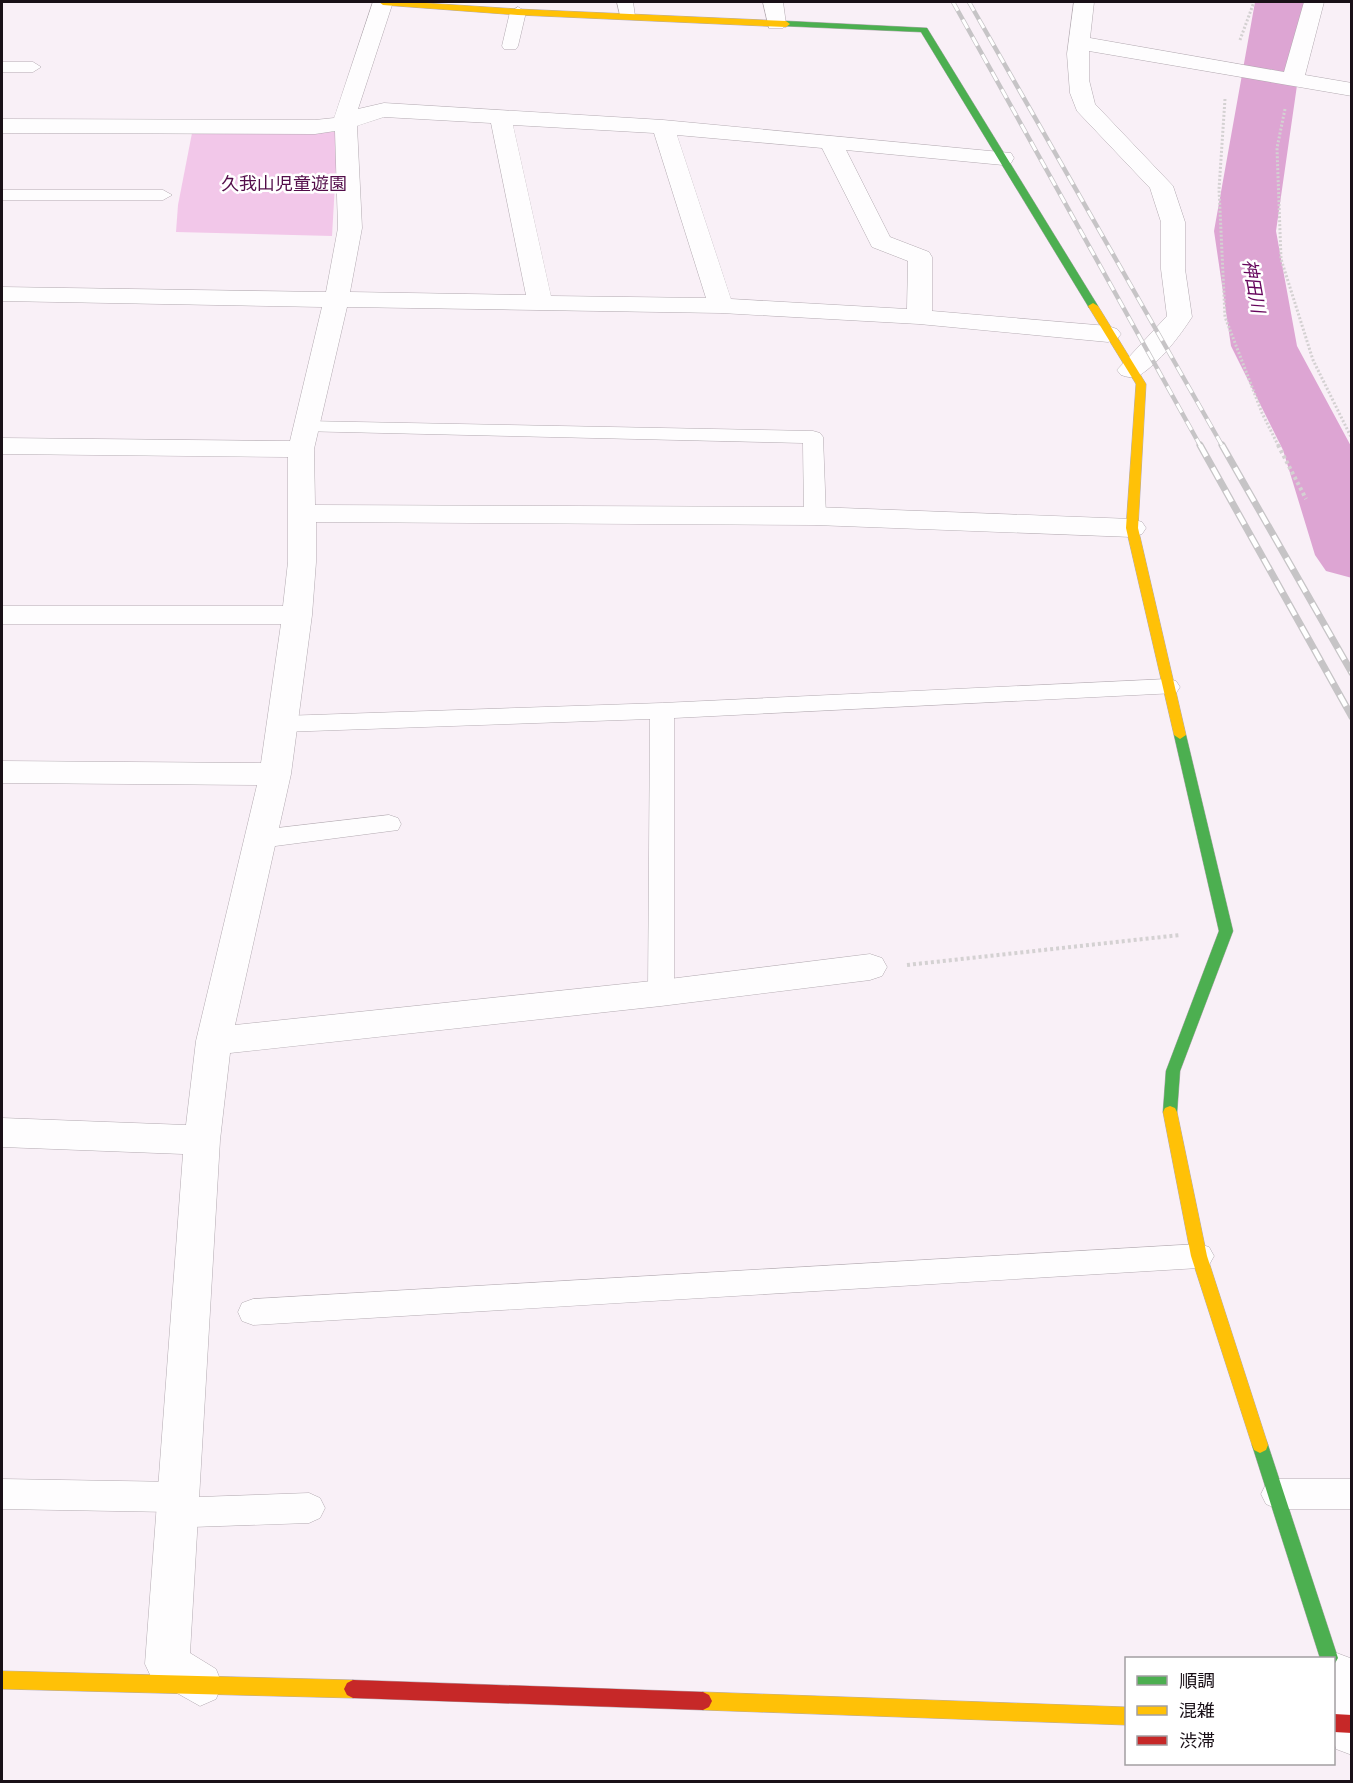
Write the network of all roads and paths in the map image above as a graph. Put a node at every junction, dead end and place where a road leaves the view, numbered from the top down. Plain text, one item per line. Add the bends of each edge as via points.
1 (383, 2) edge
2 (773, 2) edge
3 (1084, 2) edge
4 (1254, 2) edge
5 (1314, 2) edge
6 (626, 9) edge
7 (518, 12) junction
8 (777, 24) junction
9 (1080, 43) junction
10 (510, 46) dead end
11 (2, 67) edge
12 (33, 67) dead end
13 (1227, 70) junction
14 (1288, 79) junction
15 (1352, 90) edge
16 (501, 119) junction
17 (346, 123) junction
18 (2, 126) edge
19 (663, 128) junction
20 (830, 141) junction
21 (1003, 158) junction
22 (2, 195) edge
23 (163, 195) dead end
24 (2, 294) edge
25 (337, 298) junction
26 (540, 302) junction
27 (721, 306) junction
28 (919, 317) junction
29 (1108, 334) junction
30 (1130, 370) junction
31 (303, 438) junction
32 (1352, 439) edge
33 (2, 446) edge
34 (1306, 499) dead end
35 (300, 513) junction
36 (815, 516) junction
37 (1132, 528) junction
38 (2, 615) edge
39 (297, 615) junction
40 (1168, 687) junction
41 (662, 711) junction
42 (282, 724) junction
43 (2, 772) edge
44 (275, 774) junction
45 (389, 824) dead end
46 (260, 839) junction
47 (1149, 938) dead end
48 (870, 968) joint
49 (662, 993) junction
50 (214, 1041) junction
51 (2, 1132) edge
52 (202, 1140) junction
53 (1199, 1256) junction
54 (253, 1312) dead end
55 (2, 1494) edge
56 (1277, 1494) junction
57 (1352, 1494) edge
58 (179, 1497) junction
59 (309, 1508) dead end
60 (1328, 1657) edge
61 (1335, 1677) edge
62 (2, 1680) edge
63 (200, 1684) junction
64 (1125, 1716) edge
65 (1346, 1726) edge

1 - 7 street
1 - 17 street via 345,114
2 - 8 street
3 - 9 street
4 - 13 path
5 - 14 street
6 - 7 street
6 - 8 street
7 - 10 lane
8 - 21 street via 924,30
9 - 13 street
9 - 30 street via 1076,63 1085,106 1161,186 1173,222 1173,269 1180,317
11 - 12 lane
13 - 14 street
13 - 34 path via 1219,189 1225,317 1262,413
14 - 15 street
14 - 32 path via 1277,148 1281,259 1313,360
16 - 17 street via 384,110
16 - 19 street
16 - 26 street
17 - 18 street via 303,128
17 - 25 street via 350,228
19 - 20 street
19 - 27 street
20 - 21 street
20 - 28 street via 880,242 920,257
21 - 29 street
22 - 23 lane
24 - 25 street
25 - 26 street
25 - 31 street
26 - 27 street
27 - 28 street
28 - 29 street
29 - 30 street
30 - 37 street via 1141,384
31 - 33 street
31 - 35 street
31 - 36 lane via 813,437
35 - 36 street
35 - 39 street via 302,562
36 - 37 street
37 - 40 street
38 - 39 street
39 - 42 street
40 - 41 lane
40 - 53 street via 1226,931 1173,1071 1170,1118
41 - 42 lane
41 - 49 lane
42 - 44 street
43 - 44 street
44 - 46 street
45 - 46 lane
46 - 50 street
47 - 48 path
48 - 49 street
49 - 50 street
50 - 52 street
51 - 52 street
52 - 58 street
53 - 54 lane
53 - 56 street
55 - 58 lane
56 - 57 lane
56 - 60 street
58 - 59 lane via 192,1512
58 - 63 street via 167,1664
61 - 65 street
62 - 63 street
63 - 64 street

